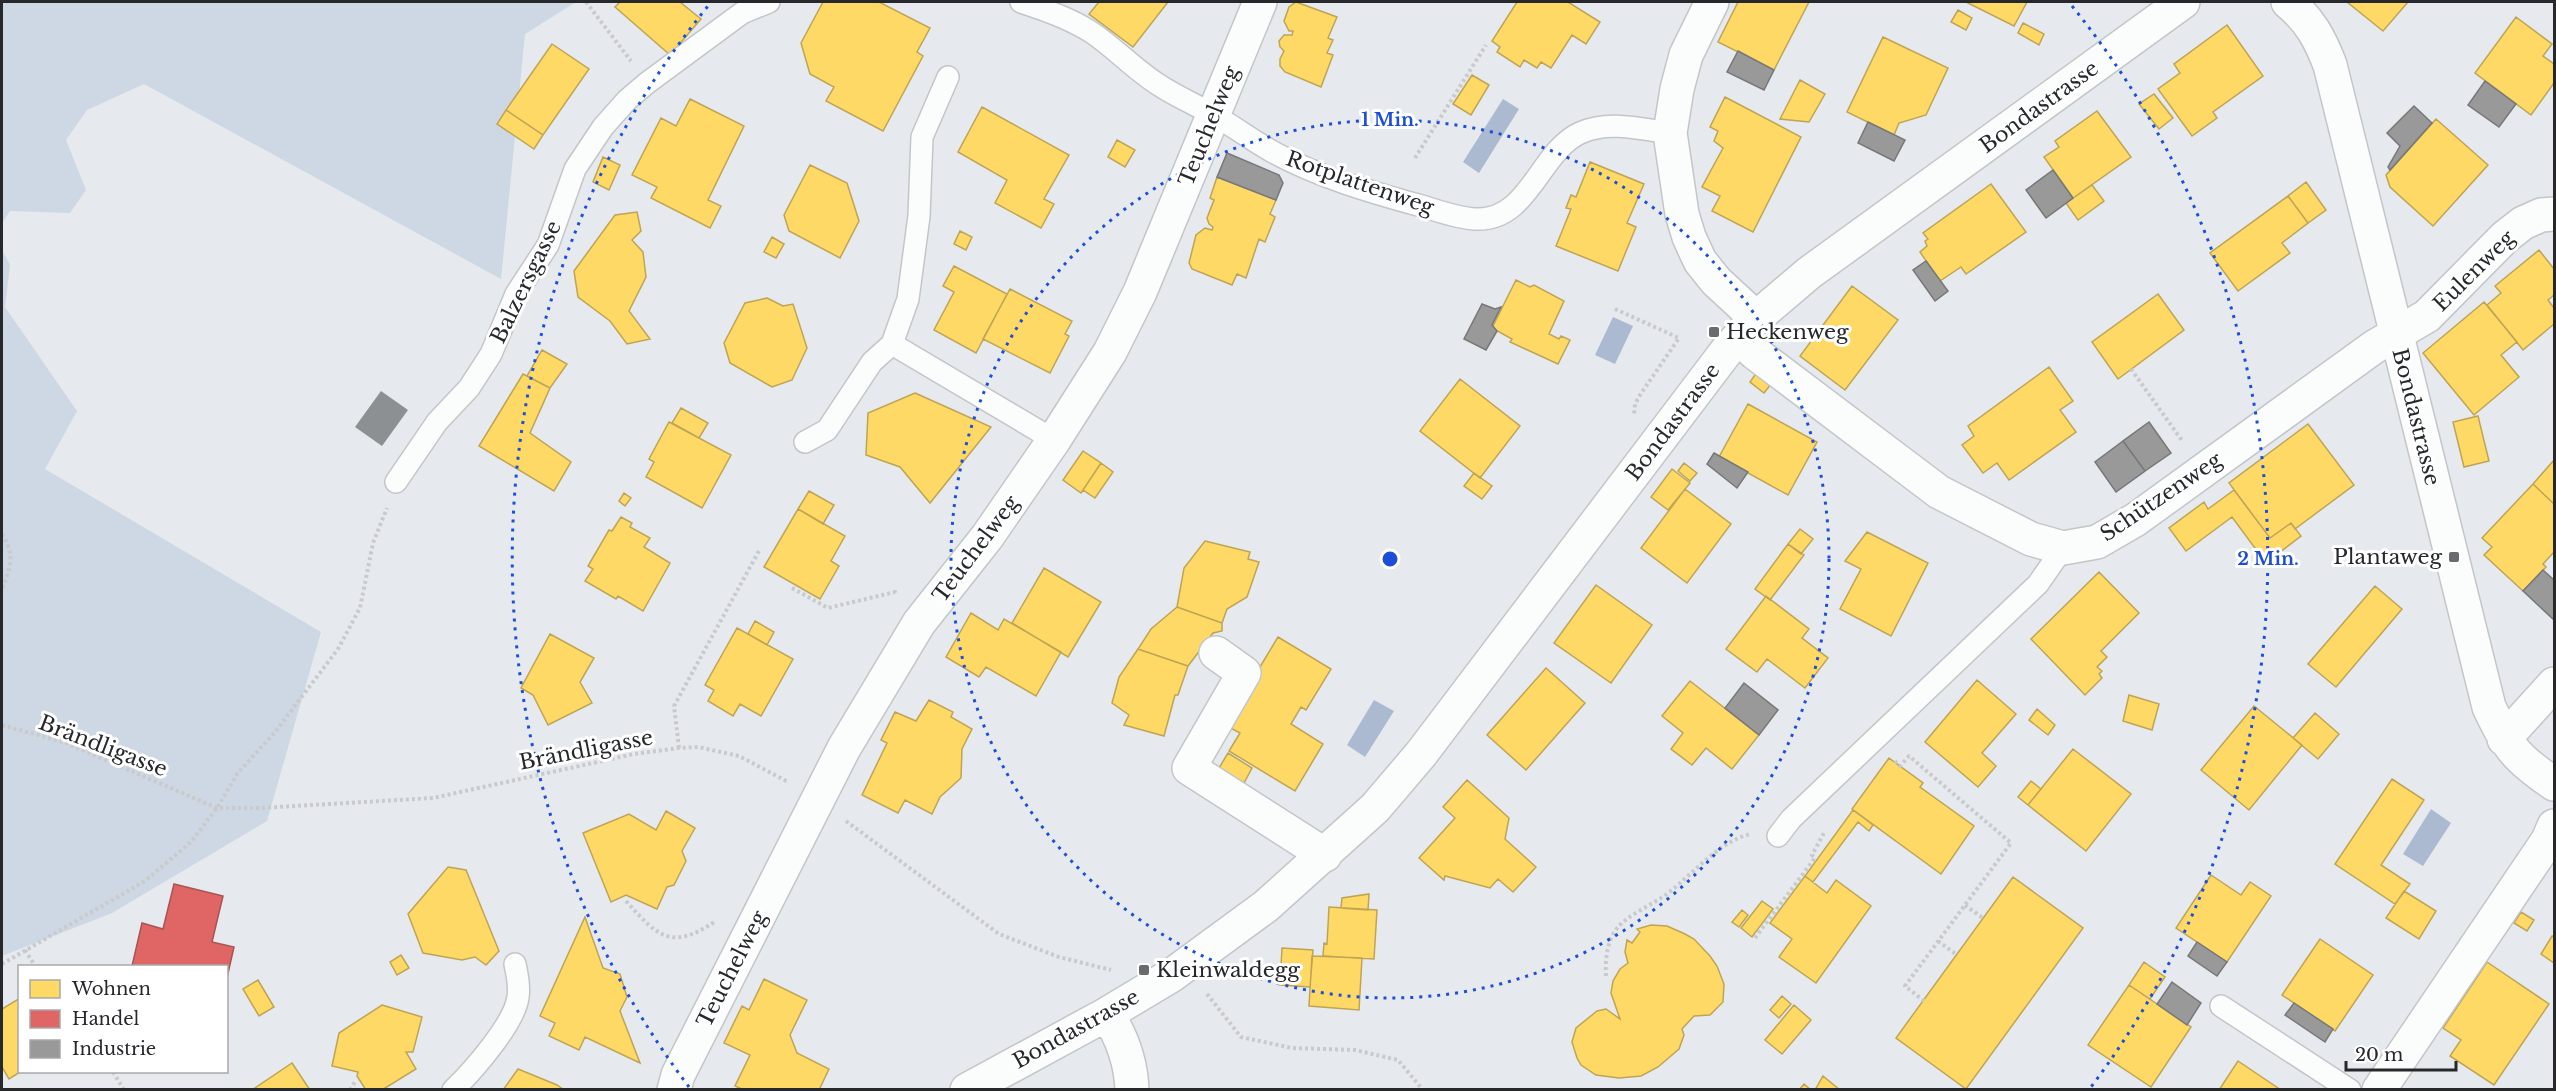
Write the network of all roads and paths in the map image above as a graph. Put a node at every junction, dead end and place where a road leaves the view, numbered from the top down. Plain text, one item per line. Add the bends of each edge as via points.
1 (586, 2) edge
2 (769, 2) edge
3 (1021, 2) edge
4 (1260, 2) edge
5 (1712, 2) edge
6 (2183, 2) edge
7 (2288, 2) edge
8 (1486, 45) dead end
9 (948, 77) dead end
10 (648, 83) junction
11 (1214, 115) junction
12 (1670, 133) junction
13 (1415, 158) dead end
14 (2554, 214) edge
15 (1615, 309) dead end
16 (1747, 328) junction
17 (2395, 335) junction
18 (892, 344) junction
19 (2131, 369) dead end
20 (1634, 417) dead end
21 (1054, 440) junction
22 (805, 442) dead end
23 (2186, 444) dead end
24 (396, 482) joint
25 (2, 534) edge
26 (2063, 548) junction
27 (760, 549) dead end
28 (792, 588) dead end
29 (2, 590) edge
30 (895, 592) dead end
31 (1216, 653) dead end
32 (2554, 684) edge
33 (2, 725) edge
34 (2504, 739) junction
35 (1871, 742) junction
36 (679, 748) junction
37 (2554, 784) edge
38 (818, 800) junction
39 (217, 808) junction
40 (2554, 826) edge
41 (1778, 836) joint
42 (1818, 844) dead end
43 (1325, 855) junction
44 (626, 901) dead end
45 (1965, 905) junction
46 (723, 915) dead end
47 (1983, 918) dead end
48 (1755, 938) dead end
49 (1938, 941) junction
50 (25, 950) junction
51 (1957, 955) dead end
52 (2, 964) edge
53 (515, 964) dead end
54 (34, 965) edge
55 (1120, 973) dead end
56 (1605, 976) dead end
57 (1206, 992) dead end
58 (1924, 1000) dead end
59 (2222, 1005) dead end
60 (1107, 1014) junction
61 (114, 1073) edge
62 (356, 1080) dead end
63 (124, 1089) edge
64 (350, 1089) edge
65 (453, 1089) edge
66 (674, 1089) edge
67 (967, 1089) edge
68 (1132, 1089) edge
69 (1423, 1089) edge
70 (2350, 1089) edge
71 (2379, 1089) edge

1 - 10 path
2 - 10 lane, Balzersgasse via 742,13
3 - 11 lane, Rotplattenweg via 1093,33 1161,86
4 - 11 street, Teuchelweg
5 - 12 street via 1686,55
6 - 16 street, Bondastrasse via 1809,273
7 - 17 street, Bondastrasse via 2304,15 2320,39 2330,66
8 - 13 path
9 - 18 lane via 922,137 919,216 908,298
10 - 24 lane, Balzersgasse via 603,127 575,169 548,244 516,294 491,354
11 - 12 lane, Rotplattenweg via 1274,153 1336,180 1386,197 1478,219 1491,218 1512,207 1552,157 1579,133 1617,126
11 - 21 street, Teuchelweg via 1140,292 1110,352
12 - 16 street via 1689,237
14 - 17 street, Eulenweg via 2523,223 2427,316
15 - 20 path via 1679,338 1640,395
16 - 26 street, Schützenweg via 1755,353 1939,492 2031,539
16 - 43 street, Bondastrasse via 1421,754 1375,808
17 - 26 street, Schützenweg via 2135,519 2097,542
17 - 34 street, Bondastrasse via 2488,707
18 - 21 lane
18 - 22 lane via 872,362 827,430
19 - 23 path
21 - 38 street, Teuchelweg via 987,537 919,623 844,748
24 - 39 path via 373,543 360,608 338,649 275,732 237,774
25 - 29 path via 9,546 11,564
26 - 35 lane via 2038,584
27 - 36 path via 674,706
28 - 30 path via 828,608
31 - 43 street via 1244,673 1189,768
32 - 34 street
33 - 39 path, Brändligasse via 66,743
34 - 37 street, Bondastrasse via 2526,765
35 - 41 lane
35 - 45 path via 1900,766 1908,756 2010,843
36 - 38 path, Brändligasse via 698,747 740,756
36 - 39 path, Brändligasse via 634,754 434,798
38 - 55 path, Brändligasse via 999,934 1059,957
38 - 66 street, Teuchelweg
39 - 50 path via 191,842 145,881
40 - 71 street
41 - 56 path via 1741,837 1618,926 1609,942
42 - 48 path via 1812,855 1815,858
43 - 60 street, Bondastrasse via 1266,906 1172,975
44 - 46 path via 654,930 675,939 705,929
45 - 47 path
45 - 49 path
49 - 51 path
49 - 58 path via 1905,986
50 - 52 path
50 - 54 path
53 - 65 lane via 518,1000 476,1067
57 - 69 path via 1241,1037 1292,1048 1355,1050 1398,1060
59 - 70 lane
60 - 67 street, Bondastrasse
60 - 68 street via 1126,1052
61 - 63 path
62 - 64 path

